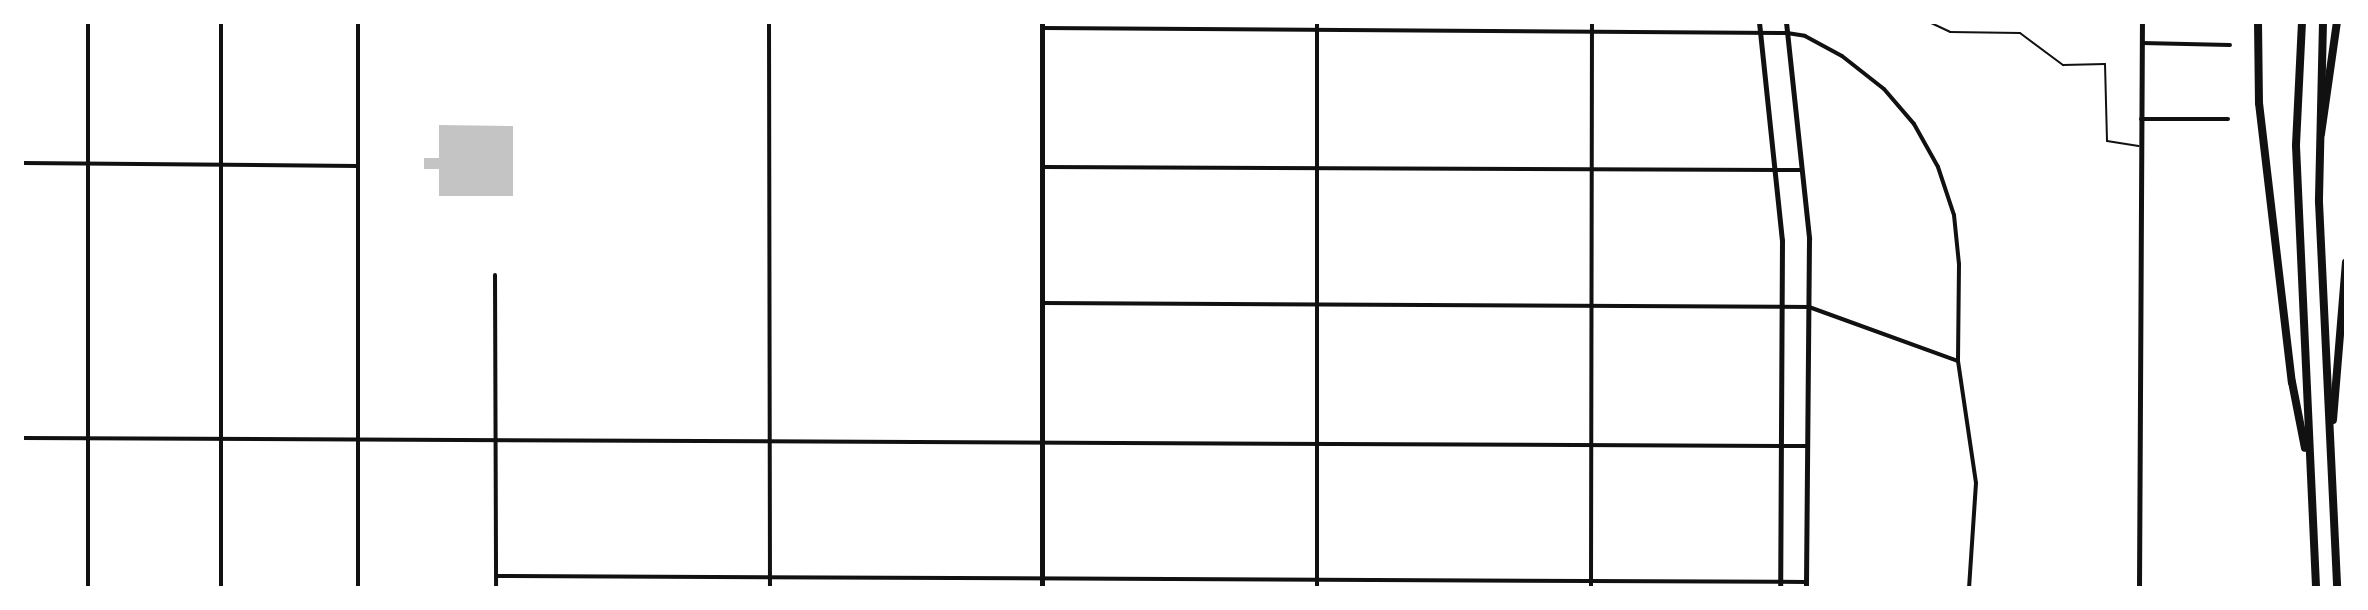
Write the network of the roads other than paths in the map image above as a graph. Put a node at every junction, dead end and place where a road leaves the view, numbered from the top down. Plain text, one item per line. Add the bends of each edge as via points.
1 (88, 22) edge
2 (221, 22) edge
3 (358, 22) edge
4 (769, 22) edge
5 (1317, 22) edge
6 (1592, 22) edge
7 (1759, 22) edge
8 (1786, 22) edge
9 (1929, 22) edge
10 (2142, 22) edge
11 (2258, 22) edge
12 (2302, 22) edge
13 (2323, 22) edge
14 (2337, 22) edge
15 (1042, 25) edge
16 (1317, 32) junction
17 (1592, 33) junction
18 (1787, 33) junction
19 (1760, 34) junction
20 (2142, 43) junction
21 (2230, 45) dead end
22 (2141, 119) junction
23 (2228, 119) dead end
24 (2141, 146) junction
25 (2318, 158) junction
26 (22, 163) edge
27 (89, 164) junction
28 (221, 164) junction
29 (358, 166) junction
30 (1042, 167) junction
31 (1317, 168) junction
32 (1592, 170) junction
33 (1775, 170) junction
34 (1800, 170) junction
35 (2346, 263) edge
36 (495, 275) dead end
37 (1042, 303) junction
38 (1317, 305) junction
39 (1592, 306) junction
40 (1781, 307) junction
41 (1809, 307) junction
42 (1958, 361) junction
43 (22, 438) edge
44 (88, 438) junction
45 (221, 438) junction
46 (357, 438) junction
47 (495, 439) junction
48 (769, 440) junction
49 (1042, 441) junction
50 (1317, 443) junction
51 (1592, 445) junction
52 (2330, 445) junction
53 (1781, 446) junction
54 (1808, 446) junction
55 (2311, 476) junction
56 (496, 576) junction
57 (770, 577) junction
58 (1042, 578) junction
59 (1317, 579) junction
60 (1591, 580) junction
61 (1780, 584) edge
62 (1806, 585) edge
63 (88, 588) edge
64 (221, 588) edge
65 (358, 588) edge
66 (496, 588) edge
67 (770, 588) edge
68 (1042, 588) edge
69 (1317, 588) edge
70 (1591, 588) edge
71 (1969, 588) edge
72 (2139, 588) edge
73 (2316, 588) edge
74 (2337, 588) edge

1 - 27 street
2 - 28 street
3 - 29 street
4 - 48 street
5 - 16 street
6 - 17 street
7 - 19 street
8 - 18 street
9 - 24 lane via 1950,32 2020,33 2063,65 2105,64 2107,141
10 - 20 street
11 - 55 highway via 2259,103 2292,382
12 - 55 highway via 2296,146
13 - 25 highway
14 - 25 highway
15 - 16 street
15 - 30 street
16 - 17 street
16 - 31 street
17 - 19 street
17 - 32 street
18 - 19 street
18 - 34 street
18 - 42 street via 1805,36 1864,71 1900,106 1926,144 1948,192 1958,241
19 - 33 street
20 - 21 street
20 - 22 street
22 - 23 street
22 - 24 street
24 - 72 street
25 - 52 highway
26 - 27 street
27 - 28 street
27 - 44 street
28 - 29 street
28 - 45 street
29 - 46 street
30 - 31 street
30 - 37 street
31 - 32 street
31 - 38 street
32 - 33 street
32 - 39 street
33 - 34 street
33 - 40 street
34 - 41 street via 1809,239
35 - 52 highway
36 - 47 street
37 - 38 street
37 - 49 street
38 - 39 street
38 - 50 street
39 - 40 street
39 - 51 street
40 - 41 street
40 - 53 street
41 - 42 street
41 - 54 street
42 - 71 street via 1976,483
43 - 44 street
44 - 45 street
44 - 63 street
45 - 46 street
45 - 64 street
46 - 47 street
46 - 65 street
47 - 48 street
47 - 56 street
48 - 49 street
48 - 57 street
49 - 50 street
49 - 58 street
50 - 51 street
50 - 59 street
51 - 53 street
51 - 60 street
52 - 74 highway
53 - 54 street
53 - 61 street
54 - 62 street
55 - 73 highway
56 - 57 street
56 - 66 street
57 - 58 street
57 - 67 street
58 - 59 street
58 - 68 street
59 - 60 street
59 - 69 street
60 - 61 street
60 - 70 street
61 - 62 street

